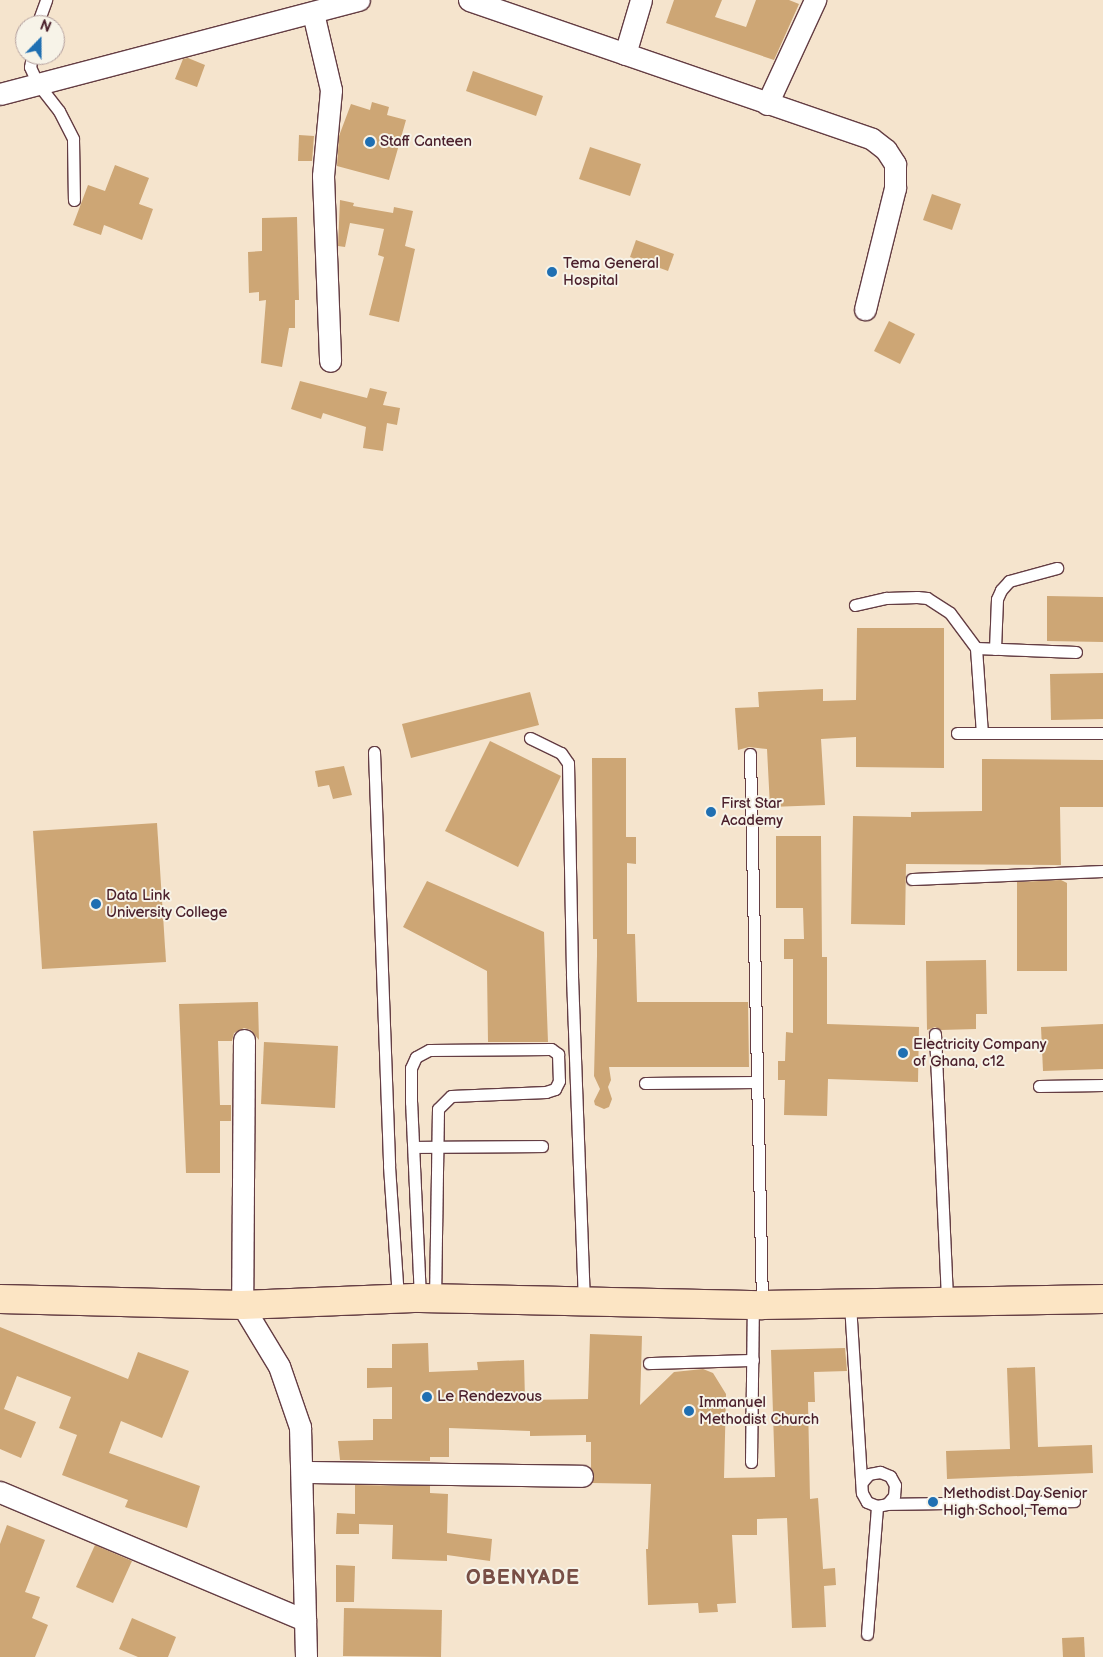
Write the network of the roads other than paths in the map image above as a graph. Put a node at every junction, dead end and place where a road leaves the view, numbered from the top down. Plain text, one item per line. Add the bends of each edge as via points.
1 (46, 0) edge
2 (359, 0) edge
3 (469, 0) edge
4 (642, 0) edge
5 (815, 0) edge
6 (313, 13) junction
7 (41, 15) edge
8 (625, 54) junction
9 (30, 65) edge
10 (38, 84) junction
11 (0, 94) edge
12 (767, 104) junction
13 (74, 200) dead end
14 (865, 308) dead end
15 (330, 361) dead end
16 (1057, 568) dead end
17 (854, 605) dead end
18 (976, 648) junction
19 (996, 649) junction
20 (1076, 652) dead end
21 (957, 733) dead end
22 (982, 733) junction
23 (1103, 733) edge
24 (530, 738) dead end
25 (374, 752) dead end
26 (750, 754) dead end
27 (1103, 871) edge
28 (912, 880) dead end
29 (934, 1034) dead end
30 (244, 1040) dead end
31 (756, 1082) junction
32 (645, 1083) dead end
33 (1103, 1085) edge
34 (1039, 1086) dead end
35 (542, 1146) dead end
36 (414, 1147) junction
37 (437, 1148) junction
38 (0, 1299) edge
39 (418, 1299) junction
40 (1103, 1299) edge
41 (584, 1301) junction
42 (947, 1303) junction
43 (758, 1304) junction
44 (850, 1304) junction
45 (242, 1305) junction
46 (753, 1360) junction
47 (649, 1363) dead end
48 (752, 1462) dead end
49 (302, 1472) junction
50 (582, 1476) dead end
51 (862, 1482) junction
52 (0, 1492) edge
53 (1074, 1500) dead end
54 (882, 1505) junction
55 (305, 1620) junction
56 (867, 1634) dead end
57 (306, 1657) edge

1 - 7 lane
2 - 6 street
3 - 8 street
4 - 8 street
5 - 12 street
6 - 10 street
6 - 15 street via 332,90 323,176
8 - 12 street
9 - 10 lane
10 - 11 street
10 - 13 lane via 59,111 73,139
12 - 14 street via 872,139 886,150 895,164 895,188
16 - 19 lane via 1009,581 1001,590 996,600
17 - 18 lane via 886,598 928,598 950,613
18 - 19 lane
18 - 22 lane
19 - 20 lane
21 - 22 lane
22 - 23 lane
24 - 41 lane via 561,753 568,763
25 - 39 lane via 389,1166
26 - 31 lane
27 - 28 lane
29 - 42 lane
30 - 45 street
31 - 32 lane
31 - 43 lane
33 - 34 lane
35 - 37 lane
36 - 37 lane
36 - 37 lane via 412,1068 416,1057 429,1050 541,1046 558,1054 559,1081 546,1092 452,1096 444,1100 438,1110
36 - 39 lane
37 - 39 lane
38 - 45 street
39 - 41 street
39 - 45 street
40 - 42 street
41 - 43 street
42 - 44 street
43 - 44 street
43 - 46 lane
44 - 51 lane
45 - 49 street via 279,1366 297,1411
46 - 47 lane
46 - 48 lane
49 - 50 street
49 - 55 street
51 - 54 lane via 862,1493 867,1502
51 - 54 lane via 869,1474 880,1472 890,1476 895,1485 894,1496
52 - 55 street
53 - 54 lane
54 - 56 lane
55 - 57 street

